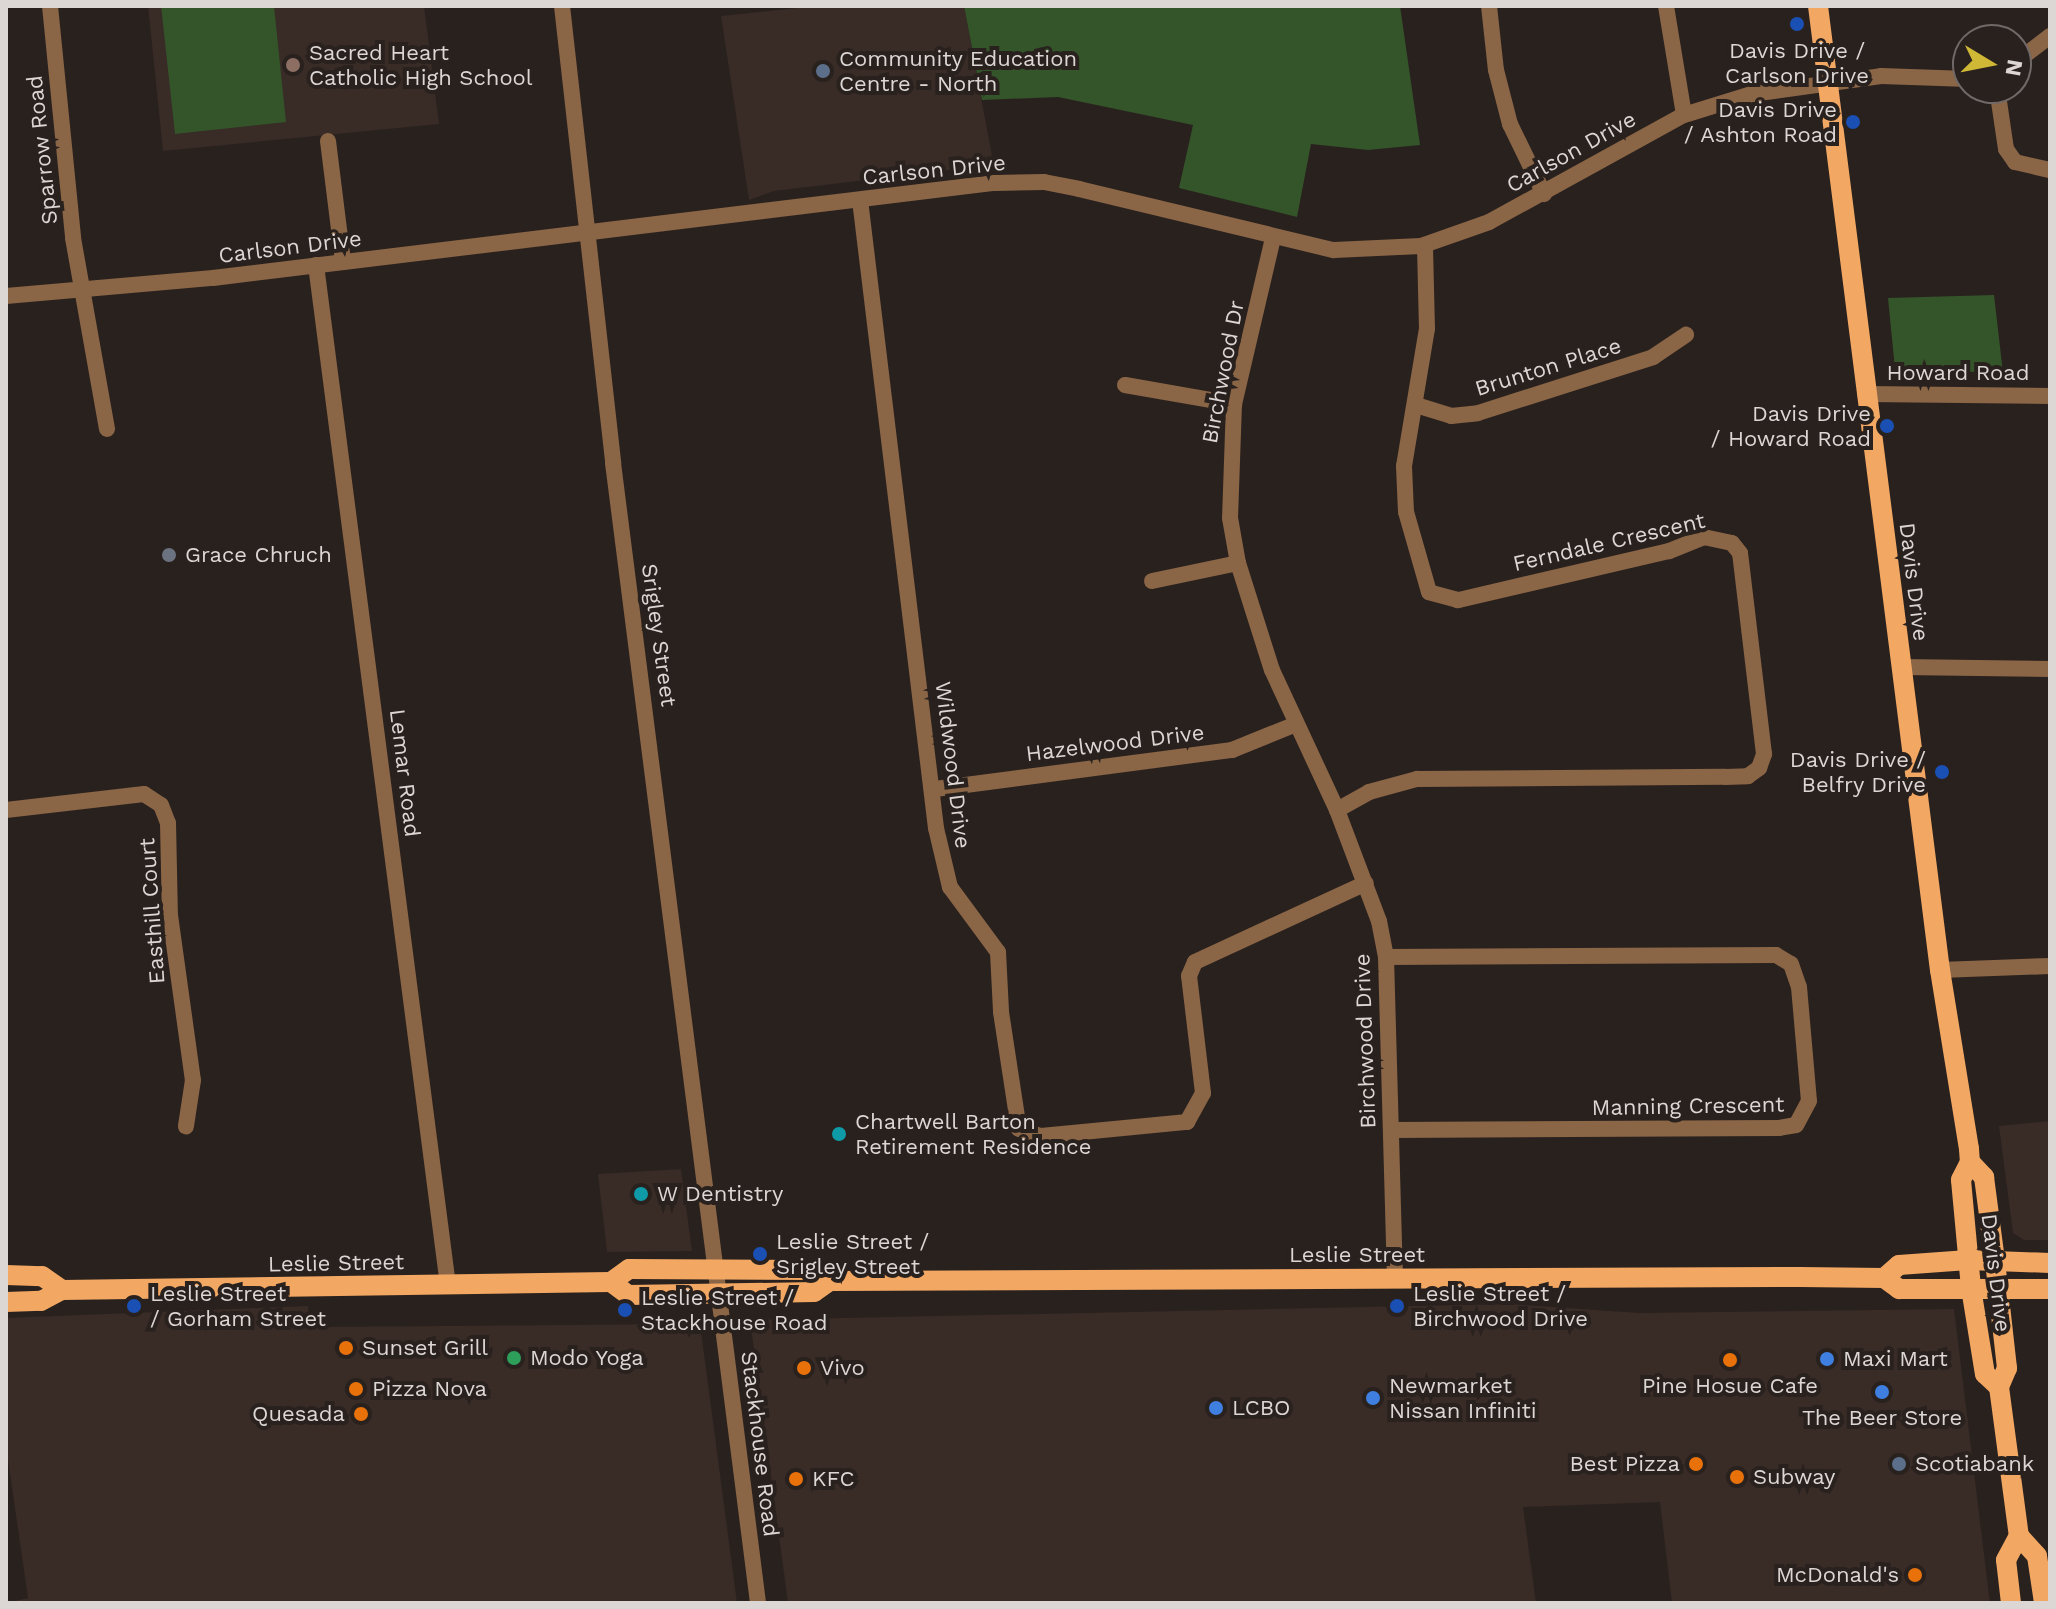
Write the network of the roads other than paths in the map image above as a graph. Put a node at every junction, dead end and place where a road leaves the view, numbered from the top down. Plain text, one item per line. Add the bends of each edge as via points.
1 (50, 6) edge
2 (562, 6) edge
3 (1489, 6) edge
4 (1666, 6) edge
5 (1818, 6) edge
6 (2050, 36) edge
7 (2032, 50) edge
8 (1952, 78) edge
9 (1828, 82) junction
10 (1999, 104) edge
11 (1684, 115) junction
12 (328, 141) dead end
13 (2050, 170) edge
14 (1544, 194) junction
15 (860, 200) junction
16 (589, 233) junction
17 (1273, 238) junction
18 (1425, 245) junction
19 (343, 262) junction
20 (316, 265) junction
21 (82, 289) junction
22 (6, 296) edge
23 (1686, 335) dead end
24 (1125, 385) dead end
25 (1865, 394) junction
26 (2050, 396) edge
27 (1234, 404) junction
28 (1416, 405) junction
29 (107, 429) dead end
30 (1238, 563) junction
31 (1152, 581) dead end
32 (1901, 667) junction
33 (2050, 669) edge
34 (1296, 724) junction
35 (935, 789) junction
36 (6, 810) edge
37 (1337, 810) junction
38 (1366, 883) junction
39 (1386, 957) junction
40 (2050, 966) edge
41 (1940, 970) junction
42 (186, 1126) dead end
43 (1391, 1130) junction
44 (1970, 1162) junction
45 (1968, 1260) junction
46 (1995, 1261) junction
47 (2050, 1263) edge
48 (717, 1270) junction
49 (6, 1275) edge
50 (1884, 1278) junction
51 (1395, 1279) junction
52 (830, 1281) junction
53 (611, 1282) junction
54 (448, 1286) junction
55 (1971, 1288) junction
56 (1998, 1288) junction
57 (2050, 1289) edge
58 (62, 1290) junction
59 (719, 1291) junction
60 (6, 1302) edge
61 (1999, 1387) junction
62 (2019, 1536) junction
63 (758, 1603) edge
64 (2011, 1603) edge
65 (2044, 1603) edge

1 - 21 street, Sparrow Road
2 - 16 street, Srigley Street
3 - 14 street via 1496,70 1510,124
4 - 11 street
5 - 9 main road, Davis Drive
6 - 7 street
8 - 9 street, Carlson Drive via 1881,76
9 - 11 street, Carlson Drive via 1752,94
9 - 25 main road, Davis Drive
10 - 13 street via 2006,149 2015,162
11 - 14 street, Carlson Drive
12 - 19 street
14 - 18 street, Carlson Drive via 1489,222
15 - 16 street, Carlson Drive
15 - 17 street, Carlson Drive via 1044,182
15 - 35 street, Wildwood Drive
16 - 19 street, Carlson Drive
16 - 48 street, Srigley Street
17 - 18 street, Carlson Drive via 1334,250
17 - 27 street, Birchwood Dr
18 - 28 street, Ferndale Crescent via 1427,329
19 - 20 street, Carlson Drive
20 - 21 street, Carlson Drive
20 - 54 street, Lemar Road
21 - 22 street, Carlson Drive
21 - 29 street, Sparrow Road
23 - 28 street, Brunton Place via 1653,357 1478,413 1451,416
24 - 27 street
25 - 26 street, Howard Road
25 - 32 main road, Davis Drive
27 - 30 street, Birchwood Dr via 1228,467
28 - 37 street, Ferndale Crescent via 1404,466 1406,512 1423,579 1429,592 1440,598 1458,600 1669,551 1704,537 1732,543 1740,553 1764,754 1759,768 1748,776 1417,779 1369,792
30 - 31 street
30 - 34 street via 1272,670
32 - 33 street
32 - 41 main road, Davis Drive
34 - 35 street, Hazelwood Drive via 1232,750
34 - 37 street
35 - 38 street, Wildwood Drive via 936,828 950,887 998,952 1001,1012 1019,1129 1029,1135 1103,1133 1187,1122 1203,1093 1189,976 1195,962
36 - 42 street, Easthill Court via 144,794 161,805 168,823 170,915 193,1080
37 - 38 street, Birchwood Drive
38 - 39 street, Birchwood Drive
39 - 43 street, Birchwood Drive
39 - 43 street, Manning Crescent via 1776,955 1791,964 1799,987 1809,1101 1796,1125 1779,1128
40 - 41 street
41 - 44 main road, Davis Drive
43 - 51 street, Birchwood Drive
44 - 45 main road, Davis Drive via 1961,1180
44 - 46 main road, Davis Drive via 1984,1177
45 - 46 main road, Leslie Street
45 - 50 main road, Leslie Street via 1899,1265
45 - 55 main road, Davis Drive
46 - 47 main road, Leslie Street
46 - 56 main road, Davis Drive
48 - 52 main road, Leslie Street via 811,1270
48 - 53 main road, Leslie Street via 629,1269
48 - 59 street, Srigley Street
49 - 58 main road, Leslie Street via 42,1276
50 - 51 main road, Leslie Street
50 - 55 main road, Leslie Street via 1899,1289
51 - 52 main road, Leslie Street
52 - 59 main road, Leslie Street via 814,1292
53 - 54 main road, Leslie Street
53 - 59 main road, Leslie Street via 628,1295
54 - 58 main road, Leslie Street
55 - 56 main road, Leslie Street
55 - 61 main road, Davis Drive via 1985,1374
56 - 57 main road, Leslie Street
56 - 61 main road, Davis Drive via 2007,1368
58 - 60 main road, Leslie Street via 41,1301
59 - 63 street, Stackhouse Road
61 - 62 main road, Davis Drive
62 - 64 main road, Davis Drive via 2006,1560
62 - 65 main road, Davis Drive via 2037,1556

